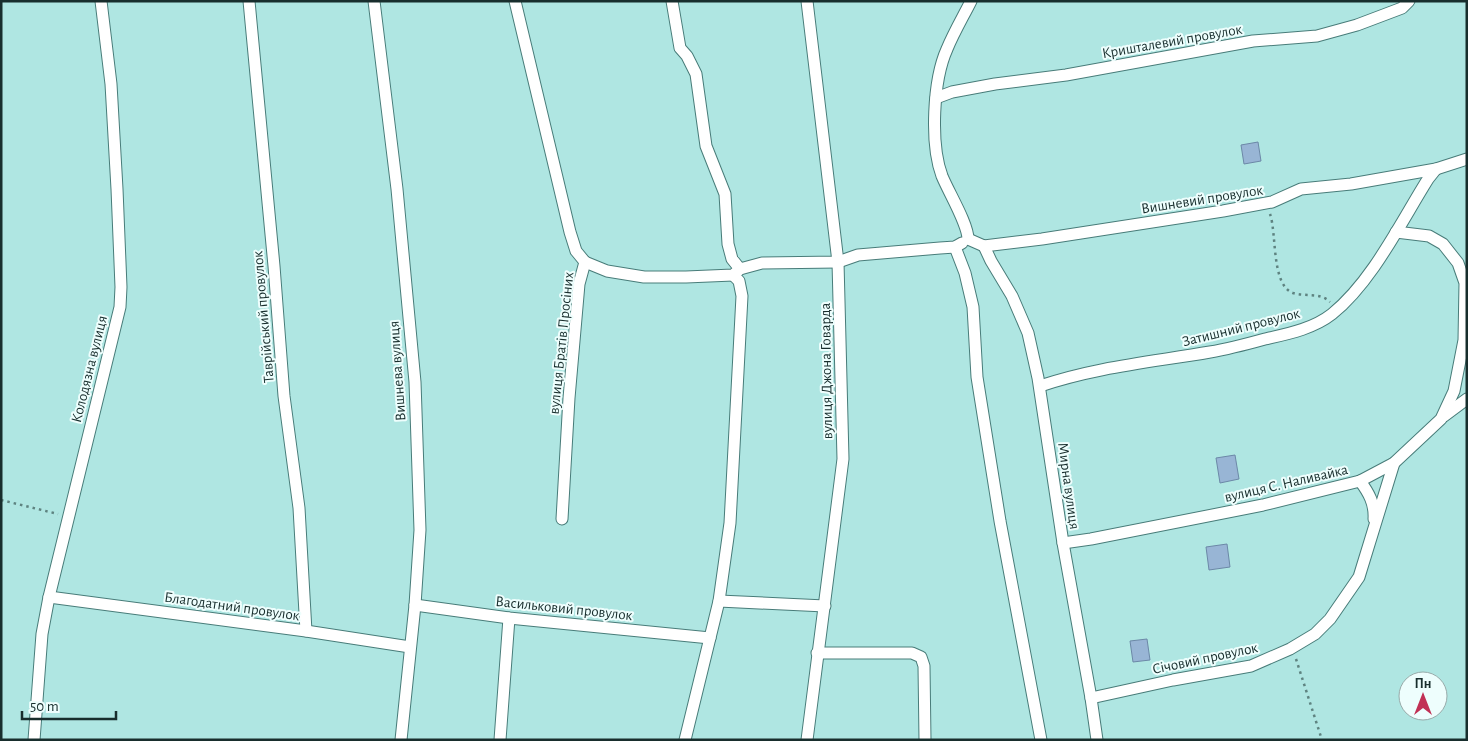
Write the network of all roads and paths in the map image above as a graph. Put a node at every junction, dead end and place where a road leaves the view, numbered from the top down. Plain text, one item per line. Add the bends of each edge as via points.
1 (101, 1) edge
2 (249, 1) edge
3 (374, 1) edge
4 (515, 1) edge
5 (672, 1) edge
6 (807, 1) edge
7 (971, 1) edge
8 (1409, 1) edge
9 (936, 98) junction
10 (1467, 159) edge
11 (1436, 169) junction
12 (1261, 204) junction
13 (1396, 232) junction
14 (968, 239) junction
15 (955, 246) junction
16 (984, 246) junction
17 (585, 262) junction
18 (838, 262) junction
19 (736, 272) junction
20 (1338, 309) junction
21 (1040, 386) junction
22 (1467, 399) edge
23 (1441, 419) junction
24 (1394, 463) junction
25 (1360, 481) junction
26 (1, 500) edge
27 (68, 516) junction
28 (562, 519) dead end
29 (1374, 526) junction
30 (1063, 542) junction
31 (49, 597) junction
32 (719, 601) junction
33 (415, 605) junction
34 (824, 606) junction
35 (509, 618) junction
36 (306, 631) junction
37 (710, 638) junction
38 (410, 647) junction
39 (1292, 648) junction
40 (817, 654) junction
41 (1091, 698) junction
42 (34, 740) edge
43 (401, 740) edge
44 (500, 740) edge
45 (685, 740) edge
46 (807, 740) edge
47 (925, 740) edge
48 (1041, 740) edge
49 (1097, 740) edge
50 (1322, 740) edge

1 - 27 street, Колодязна вулиця via 111,84 120,307
2 - 36 street, Таврійський провулок via 284,396 299,508
3 - 33 street, Вишнева вулиця via 397,189 415,382 420,530
4 - 17 street, вулиця Братів Просіних via 570,232 576,251
5 - 19 street via 680,48 696,74 706,146 724,194 728,244
6 - 18 street, вулиця Джона Говарда
7 - 9 street via 946,50
8 - 9 street, Кришталевий провулок via 1402,8 1384,15 1317,36 1253,41 1066,75 995,84
9 - 14 street via 934,129 941,174 968,231
10 - 11 street, Вишневий провулок
11 - 12 street, Вишневий провулок via 1301,189
11 - 13 street, Затишний провулок
12 - 16 street, Вишневий провулок
12 - 20 path via 1269,211 1272,220 1279,276 1284,288 1293,293 1327,299
13 - 20 street, Затишний провулок via 1373,267
13 - 23 street, вулиця С. Наливайка via 1429,236 1443,244 1458,263 1465,283 1464,340 1454,391
14 - 15 street
14 - 16 street
15 - 18 street via 858,255
15 - 48 street via 973,307 977,377
16 - 21 street, Мирна вулиця via 1028,333
17 - 19 street via 607,271 644,276 686,277
17 - 28 street, вулиця Братів Просіних via 579,284 568,398
18 - 19 street via 762,263
18 - 34 street, вулиця Джона Говарда via 843,459
19 - 32 street via 742,296 730,523
20 - 21 street, Затишний провулок via 1299,331 1213,352 1079,374
21 - 30 street, Мирна вулиця
22 - 23 street
23 - 24 street, вулиця С. Наливайка
24 - 25 street, вулиця С. Наливайка
24 - 29 street, Січовий провулок
25 - 29 street, Січовий провулок via 1375,509
25 - 30 street, вулиця С. Наливайка via 1263,506
26 - 27 path
27 - 31 street, Колодязна вулиця
29 - 39 street, Січовий провулок via 1359,577 1347,596 1330,619
30 - 41 street, Мирна вулиця
31 - 36 street, Благодатний провулок
31 - 42 street, Колодязна вулиця via 42,634
32 - 34 street
32 - 37 street
33 - 35 street, Васильковий провулок
33 - 38 street, Вишнева вулиця
34 - 40 street, вулиця Джона Говарда
35 - 37 street, Васильковий провулок
35 - 44 street
36 - 38 street, Благодатний провулок
37 - 45 street
38 - 43 street, Вишнева вулиця
39 - 41 street, Січовий провулок via 1251,666
39 - 50 path
40 - 46 street, вулиця Джона Говарда
40 - 47 street via 912,653 920,657 924,666
41 - 49 street, Мирна вулиця

